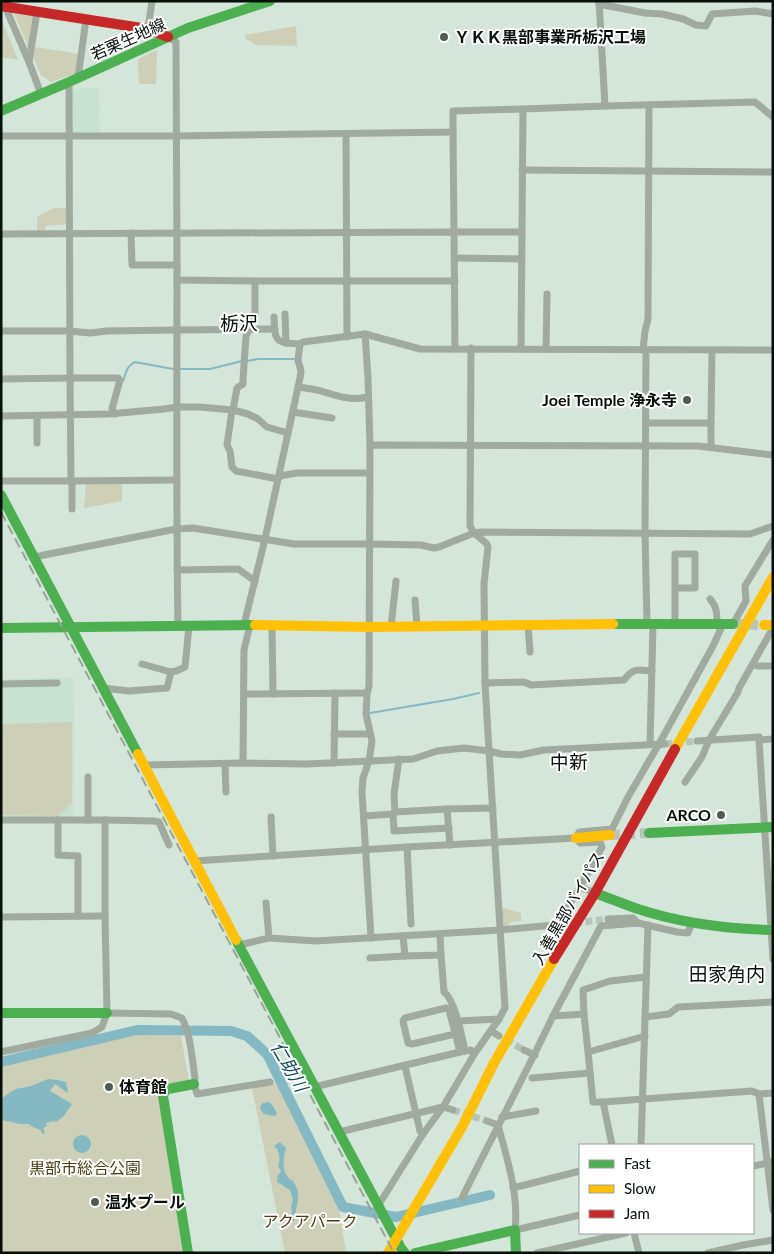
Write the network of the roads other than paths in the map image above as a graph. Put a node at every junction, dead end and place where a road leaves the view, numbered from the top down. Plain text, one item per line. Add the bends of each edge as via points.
1 (152, 1) edge
2 (270, 1) edge
3 (599, 3) edge
4 (250, 4) edge
5 (3, 5) edge
6 (37, 12) junction
7 (773, 14) edge
8 (86, 19) junction
9 (148, 29) junction
10 (168, 37) junction
11 (29, 62) junction
12 (74, 80) junction
13 (41, 94) junction
14 (649, 105) junction
15 (605, 106) junction
16 (523, 109) junction
17 (1, 111) edge
18 (773, 117) edge
19 (453, 132) junction
20 (346, 134) junction
21 (1, 136) edge
22 (70, 136) junction
23 (176, 136) junction
24 (522, 170) junction
25 (648, 172) junction
26 (773, 172) edge
27 (347, 232) junction
28 (454, 232) junction
29 (522, 232) junction
30 (1, 234) edge
31 (69, 234) junction
32 (131, 234) junction
33 (176, 234) junction
34 (455, 258) junction
35 (522, 259) junction
36 (177, 265) junction
37 (177, 280) junction
38 (348, 280) junction
39 (255, 281) junction
40 (455, 281) junction
41 (547, 294) dead end
42 (285, 314) dead end
43 (274, 317) dead end
44 (249, 329) junction
45 (275, 329) junction
46 (177, 330) junction
47 (1, 331) edge
48 (70, 331) junction
49 (365, 334) junction
50 (348, 337) junction
51 (286, 343) junction
52 (300, 344) junction
53 (471, 348) junction
54 (521, 348) junction
55 (455, 349) junction
56 (546, 349) junction
57 (645, 350) junction
58 (712, 350) junction
59 (773, 350) edge
60 (70, 378) junction
61 (1, 379) edge
62 (298, 387) junction
63 (368, 397) junction
64 (177, 407) junction
65 (232, 410) junction
66 (292, 412) junction
67 (115, 414) junction
68 (70, 415) junction
69 (1, 416) edge
70 (37, 416) junction
71 (332, 418) dead end
72 (646, 423) junction
73 (711, 423) junction
74 (288, 433) junction
75 (37, 443) dead end
76 (370, 445) junction
77 (471, 445) junction
78 (646, 445) junction
79 (711, 447) junction
80 (773, 455) edge
81 (369, 473) junction
82 (278, 478) junction
83 (177, 480) junction
84 (71, 481) junction
85 (1, 482) edge
86 (1, 495) edge
87 (72, 510) dead end
88 (773, 526) edge
89 (176, 529) junction
90 (474, 533) junction
91 (645, 533) junction
92 (265, 539) junction
93 (773, 540) edge
94 (370, 544) junction
95 (34, 557) junction
96 (177, 570) junction
97 (773, 577) edge
98 (255, 581) junction
99 (396, 581) dead end
100 (675, 588) junction
101 (710, 599) dead end
102 (415, 600) dead end
103 (650, 624) junction
104 (675, 624) junction
105 (724, 624) junction
106 (247, 625) junction
107 (528, 625) junction
108 (178, 626) junction
109 (189, 626) junction
110 (272, 626) junction
111 (417, 626) junction
112 (484, 626) junction
113 (770, 626) edge
114 (368, 627) junction
115 (391, 627) junction
116 (1, 628) edge
117 (72, 628) junction
118 (530, 652) dead end
119 (142, 664) dead end
120 (757, 666) dead end
121 (773, 666) edge
122 (652, 671) junction
123 (170, 672) junction
124 (57, 683) dead end
125 (485, 683) junction
126 (1, 684) edge
127 (103, 688) junction
128 (367, 693) junction
129 (244, 694) junction
130 (273, 694) junction
131 (335, 694) junction
132 (334, 734) junction
133 (370, 734) junction
134 (773, 739) edge
135 (709, 740) junction
136 (759, 740) junction
137 (697, 741) tunnel mouth
138 (650, 744) junction
139 (662, 744) junction
140 (488, 752) junction
141 (399, 759) junction
142 (369, 761) junction
143 (334, 763) junction
144 (225, 764) junction
145 (243, 764) junction
146 (144, 765) junction
147 (88, 777) dead end
148 (685, 782) dead end
149 (226, 792) dead end
150 (493, 808) junction
151 (447, 809) junction
152 (394, 813) junction
153 (271, 816) dead end
154 (364, 816) junction
155 (1, 820) edge
156 (58, 820) junction
157 (88, 820) junction
158 (105, 820) junction
159 (769, 827) edge
160 (448, 828) junction
161 (649, 833) tunnel mouth
162 (610, 835) tunnel mouth
163 (576, 838) junction
164 (495, 842) junction
165 (169, 845) dead end
166 (450, 845) junction
167 (407, 847) junction
168 (366, 850) junction
169 (273, 856) junction
170 (194, 861) junction
171 (580, 887) junction
172 (595, 893) junction
173 (266, 903) dead end
174 (771, 915) edge
175 (78, 916) junction
176 (105, 916) junction
177 (1, 917) edge
178 (608, 919) tunnel mouth
179 (692, 922) junction
180 (638, 923) junction
181 (411, 924) dead end
182 (648, 925) junction
183 (500, 930) junction
184 (772, 930) edge
185 (440, 934) junction
186 (403, 936) junction
187 (269, 938) junction
188 (371, 938) junction
189 (239, 945) junction
190 (441, 955) junction
191 (405, 956) junction
192 (370, 958) dead end
193 (773, 959) edge
194 (646, 977) junction
195 (773, 1002) edge
196 (1, 1013) edge
197 (107, 1013) junction
198 (584, 1014) junction
199 (553, 1016) junction
200 (645, 1018) junction
201 (500, 1019) junction
202 (458, 1021) junction
203 (491, 1031) junction
204 (455, 1034) junction
205 (499, 1036) tunnel mouth
206 (645, 1036) junction
207 (524, 1050) tunnel mouth
208 (462, 1051) junction
209 (1, 1052) edge
210 (588, 1052) junction
211 (475, 1053) junction
212 (534, 1055) junction
213 (404, 1066) junction
214 (590, 1073) junction
215 (532, 1078) dead end
216 (270, 1082) dead end
217 (194, 1084) junction
218 (314, 1087) junction
219 (773, 1093) edge
220 (758, 1094) junction
221 (643, 1099) junction
222 (603, 1102) junction
223 (443, 1107) junction
224 (453, 1110) tunnel mouth
225 (536, 1111) dead end
226 (416, 1113) junction
227 (502, 1117) junction
228 (487, 1121) tunnel mouth
229 (498, 1125) junction
230 (339, 1132) junction
231 (423, 1134) junction
232 (612, 1144) edge
233 (641, 1144) edge
234 (770, 1162) edge
235 (754, 1166) edge
236 (579, 1171) edge
237 (513, 1188) junction
238 (462, 1198) dead end
239 (378, 1206) junction
240 (773, 1210) edge
241 (579, 1215) edge
242 (515, 1230) junction
243 (622, 1234) edge
244 (634, 1234) edge
245 (773, 1240) edge
246 (449, 1249) edge
247 (557, 1251) edge
248 (188, 1253) edge
249 (388, 1253) edge
250 (405, 1253) edge
251 (415, 1253) edge
252 (516, 1253) edge
253 (537, 1253) edge
254 (639, 1253) edge
255 (708, 1253) edge

1 - 9 street
2 - 4 main road, 若栗生地線
3 - 7 street via 706,26 712,14 755,11
3 - 15 street
4 - 10 main road, 若栗生地線
5 - 6 main road
5 - 11 street
6 - 8 main road
6 - 11 street
8 - 9 main road
8 - 12 street
9 - 10 main road
10 - 12 main road, 若栗生地線
10 - 23 street via 176,42
11 - 13 street
12 - 13 main road, 若栗生地線
12 - 22 street
13 - 17 main road, 若栗生地線
14 - 15 street
14 - 18 street via 755,102
14 - 25 street
15 - 16 street
16 - 19 street via 453,111
16 - 24 street
19 - 20 street
19 - 28 street
20 - 23 street
20 - 27 street
21 - 22 street
22 - 23 street
22 - 31 street
23 - 33 street
24 - 25 street
24 - 29 street
25 - 26 street
25 - 57 street
27 - 28 street
27 - 33 street
27 - 38 street
28 - 29 street
28 - 34 street
29 - 35 street
30 - 31 street
31 - 32 street
31 - 48 street
32 - 33 street
32 - 36 street via 132,265
33 - 36 street
34 - 35 street
34 - 40 street
35 - 54 street
36 - 37 street
37 - 39 street
37 - 46 street
38 - 39 street
38 - 40 street
38 - 50 street
39 - 44 street via 256,314
40 - 55 street
41 - 56 street
42 - 51 street
43 - 45 street
44 - 45 street
44 - 46 street
44 - 65 street via 243,384 237,388
45 - 51 street via 276,338
46 - 48 street
46 - 64 street
47 - 48 street
48 - 60 street
49 - 50 street
49 - 55 street via 420,349
49 - 63 street
50 - 52 street
51 - 52 street
52 - 62 street
53 - 54 street
53 - 55 street
53 - 77 street
54 - 56 street
56 - 57 street
57 - 58 street
57 - 72 street
58 - 59 street
58 - 73 street
60 - 61 street
60 - 67 street via 118,378 112,409
60 - 68 street
62 - 63 street via 339,397
62 - 66 street
63 - 76 street
64 - 65 street
64 - 67 street
64 - 83 street
65 - 74 street
65 - 82 street via 227,445 232,467 236,471
66 - 71 street
66 - 74 street
67 - 68 street
68 - 70 street
68 - 84 street
69 - 70 street
70 - 75 street
72 - 73 street
72 - 78 street
73 - 79 street
74 - 82 street
76 - 77 street
76 - 81 street
77 - 78 street
77 - 90 street via 470,526
78 - 79 street
78 - 91 street
79 - 80 street
81 - 82 street via 297,473
81 - 94 street
82 - 92 street
83 - 84 street
83 - 89 street
84 - 85 street
84 - 87 street
86 - 95 main road
88 - 91 street via 750,534
89 - 92 street via 192,528
89 - 95 street
89 - 96 street
90 - 91 street
90 - 94 street via 434,548
90 - 112 street via 488,547
91 - 103 street
92 - 94 street via 294,544
92 - 98 street
93 - 105 street via 745,586 746,601
94 - 114 street
95 - 117 main road
96 - 98 street via 238,569
96 - 108 street
97 - 172 main road, 入善黒部バイパス
98 - 106 street
99 - 115 street
100 - 100 street via 675,554 695,554 695,588
100 - 104 street
101 - 105 street
102 - 111 street
103 - 104 main road
103 - 107 main road
103 - 122 street
104 - 105 main road
105 - 139 street
106 - 109 main road
106 - 110 main road
106 - 129 street
107 - 112 main road
107 - 118 street
108 - 109 main road
108 - 117 main road
109 - 123 street via 185,667
110 - 114 main road
110 - 130 street
111 - 112 main road
111 - 115 main road
112 - 125 street
113 - 135 street via 738,692
114 - 115 main road
114 - 128 street
116 - 117 main road
117 - 127 main road
119 - 123 street
120 - 121 street
122 - 125 street via 635,670 624,680 532,686 524,682
122 - 138 street
123 - 127 street via 167,688 122,691
124 - 126 street
125 - 140 street
127 - 146 main road
128 - 131 street
128 - 133 street via 366,714
129 - 130 street
129 - 145 street
130 - 131 street
131 - 132 street
132 - 133 street
132 - 143 street
133 - 142 street
134 - 136 street
135 - 136 street via 759,737
135 - 137 street
135 - 148 street
136 - 159 street
138 - 139 street
138 - 140 street via 544,750 520,755
139 - 163 street via 612,829 579,832
140 - 141 street via 464,748
140 - 150 street
141 - 142 street
141 - 152 street
142 - 143 street
142 - 154 street via 363,778
143 - 145 street
144 - 145 street
144 - 146 street
144 - 149 street
146 - 170 main road
147 - 157 street
150 - 151 street
150 - 164 street
151 - 152 street
151 - 160 street
152 - 154 street
152 - 160 street via 394,830
153 - 169 street
154 - 168 street
155 - 156 street
156 - 157 street
156 - 175 street via 58,855 78,856
157 - 158 street
158 - 165 street via 159,822
158 - 176 street
159 - 161 main road
159 - 174 street
160 - 166 street
162 - 163 main road
163 - 164 street
163 - 171 street via 580,843 600,842 602,847
164 - 166 street
164 - 183 street
166 - 167 street
167 - 168 street
167 - 181 street
168 - 169 street
168 - 188 street
169 - 170 street
170 - 189 main road
171 - 172 street
171 - 183 street via 563,922
172 - 179 main road
172 - 249 main road, 入善黒部バイパス via 494,1063 462,1126
173 - 187 street
174 - 184 street
175 - 176 street
175 - 177 street
176 - 197 street
178 - 180 street via 633,918
179 - 182 street via 688,933
179 - 184 main road
180 - 182 street
180 - 199 street via 601,926
182 - 194 street
183 - 185 street
183 - 201 street via 505,1008
184 - 193 street
185 - 186 street
185 - 190 street
186 - 188 street
186 - 191 street
187 - 188 street via 316,942
187 - 189 street
189 - 218 main road
190 - 191 street
190 - 202 street via 444,992
191 - 192 street
194 - 198 street via 610,981 583,990
194 - 200 street
195 - 200 street via 678,1007 669,1014
196 - 197 main road
197 - 209 street via 102,1028 92,1032
197 - 217 street via 171,1014 182,1018 188,1035
198 - 199 street
198 - 210 street
199 - 212 street
200 - 206 street
201 - 202 street
201 - 203 street
202 - 208 street
203 - 205 street
203 - 211 street
204 - 204 street via 446,1008 403,1021 408,1043
204 - 208 street
206 - 210 street
206 - 221 street
207 - 212 street
208 - 211 street
208 - 213 street
210 - 214 street
211 - 223 street
212 - 227 street
213 - 218 street
213 - 226 street
214 - 215 street
214 - 222 street via 593,1102
216 - 217 street via 197,1094
217 - 248 main road via 168,1089 163,1096
218 - 230 main road
219 - 220 street
220 - 221 street via 752,1091
220 - 234 street
221 - 222 street
221 - 233 street
222 - 232 street
223 - 224 street
223 - 226 street
223 - 231 street
225 - 227 street
226 - 230 street
226 - 231 street
227 - 229 street
228 - 229 street
229 - 237 street
229 - 238 street
230 - 239 main road
231 - 239 street
234 - 235 street
234 - 240 street
236 - 237 street
237 - 242 street
239 - 250 main road
241 - 242 street
242 - 246 main road
242 - 252 main road
243 - 247 street
244 - 254 street
245 - 255 street
246 - 251 main road
247 - 253 street

